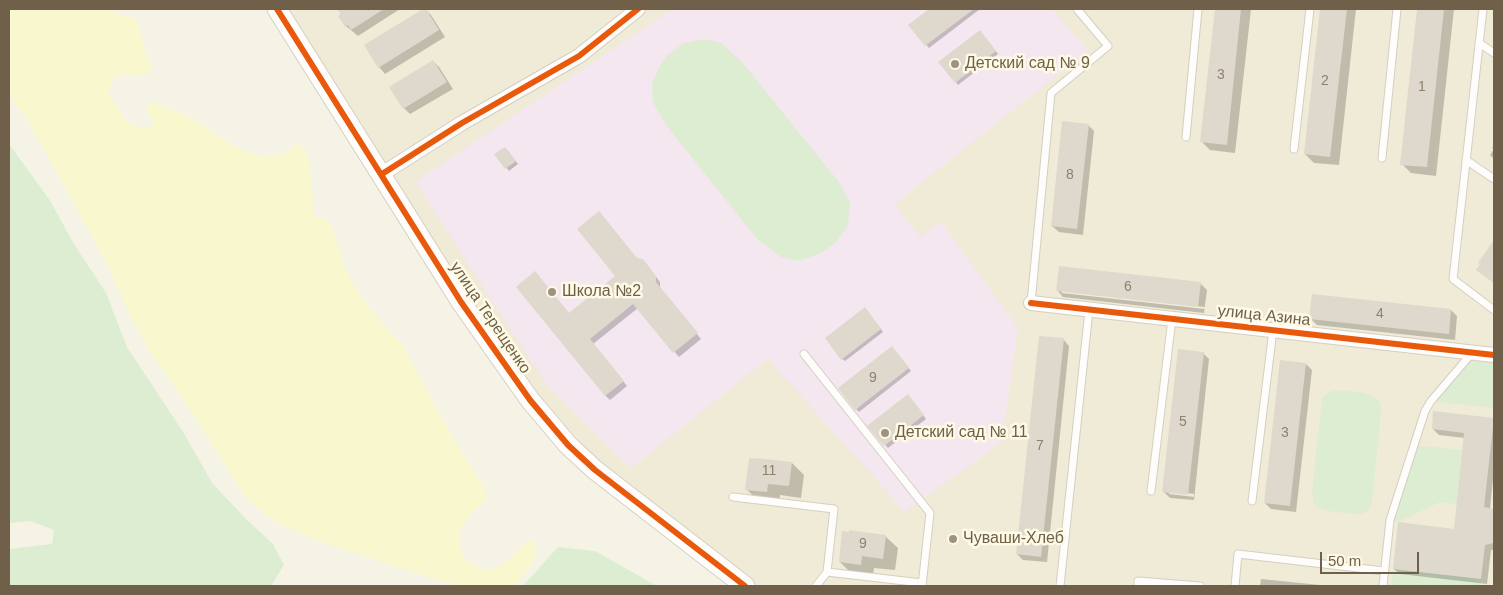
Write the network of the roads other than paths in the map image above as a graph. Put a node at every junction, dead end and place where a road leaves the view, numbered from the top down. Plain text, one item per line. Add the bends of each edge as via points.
1 (638, 9) edge
2 (1077, 9) edge
3 (1198, 9) edge
4 (1310, 9) edge
5 (1397, 9) edge
6 (1483, 9) edge
7 (281, 12) edge
8 (1480, 43) junction
9 (1494, 53) edge
10 (1186, 137) dead end
11 (1294, 149) dead end
12 (1382, 158) dead end
13 (1466, 160) junction
14 (382, 174) junction
15 (1494, 179) edge
16 (1031, 303) joint
17 (1089, 310) junction
18 (1494, 310) edge
19 (1172, 319) junction
20 (1273, 330) junction
21 (1472, 353) junction
22 (804, 354) dead end
23 (1494, 355) edge
24 (1151, 491) dead end
25 (733, 497) dead end
26 (1252, 501) dead end
27 (1384, 570) junction
28 (827, 572) junction
29 (922, 585) edge
30 (745, 586) edge
31 (816, 586) edge
32 (1060, 586) edge
33 (1138, 586) edge
34 (1200, 586) edge
35 (1235, 586) edge
36 (1383, 586) edge

1 - 14 street via 579,56 462,123
2 - 16 lane via 1108,46 1051,93
3 - 10 lane
4 - 11 lane
5 - 12 lane
6 - 8 lane
7 - 14 street, улица Терещенко
8 - 9 lane
8 - 13 lane
13 - 15 lane
13 - 18 lane via 1453,279
14 - 30 street, улица Терещенко via 461,302 524,392 568,445 595,470
16 - 17 street, улица Азина
17 - 19 street, улица Азина
17 - 32 lane
19 - 20 street, улица Азина
19 - 24 lane
20 - 21 street, улица Азина
20 - 26 lane
21 - 23 street, улица Азина
21 - 27 lane via 1425,410 1390,520
22 - 29 lane via 930,513
25 - 28 lane via 834,509
27 - 35 lane via 1238,554
27 - 36 lane
28 - 29 lane
28 - 31 lane
33 - 34 lane via 1138,581

